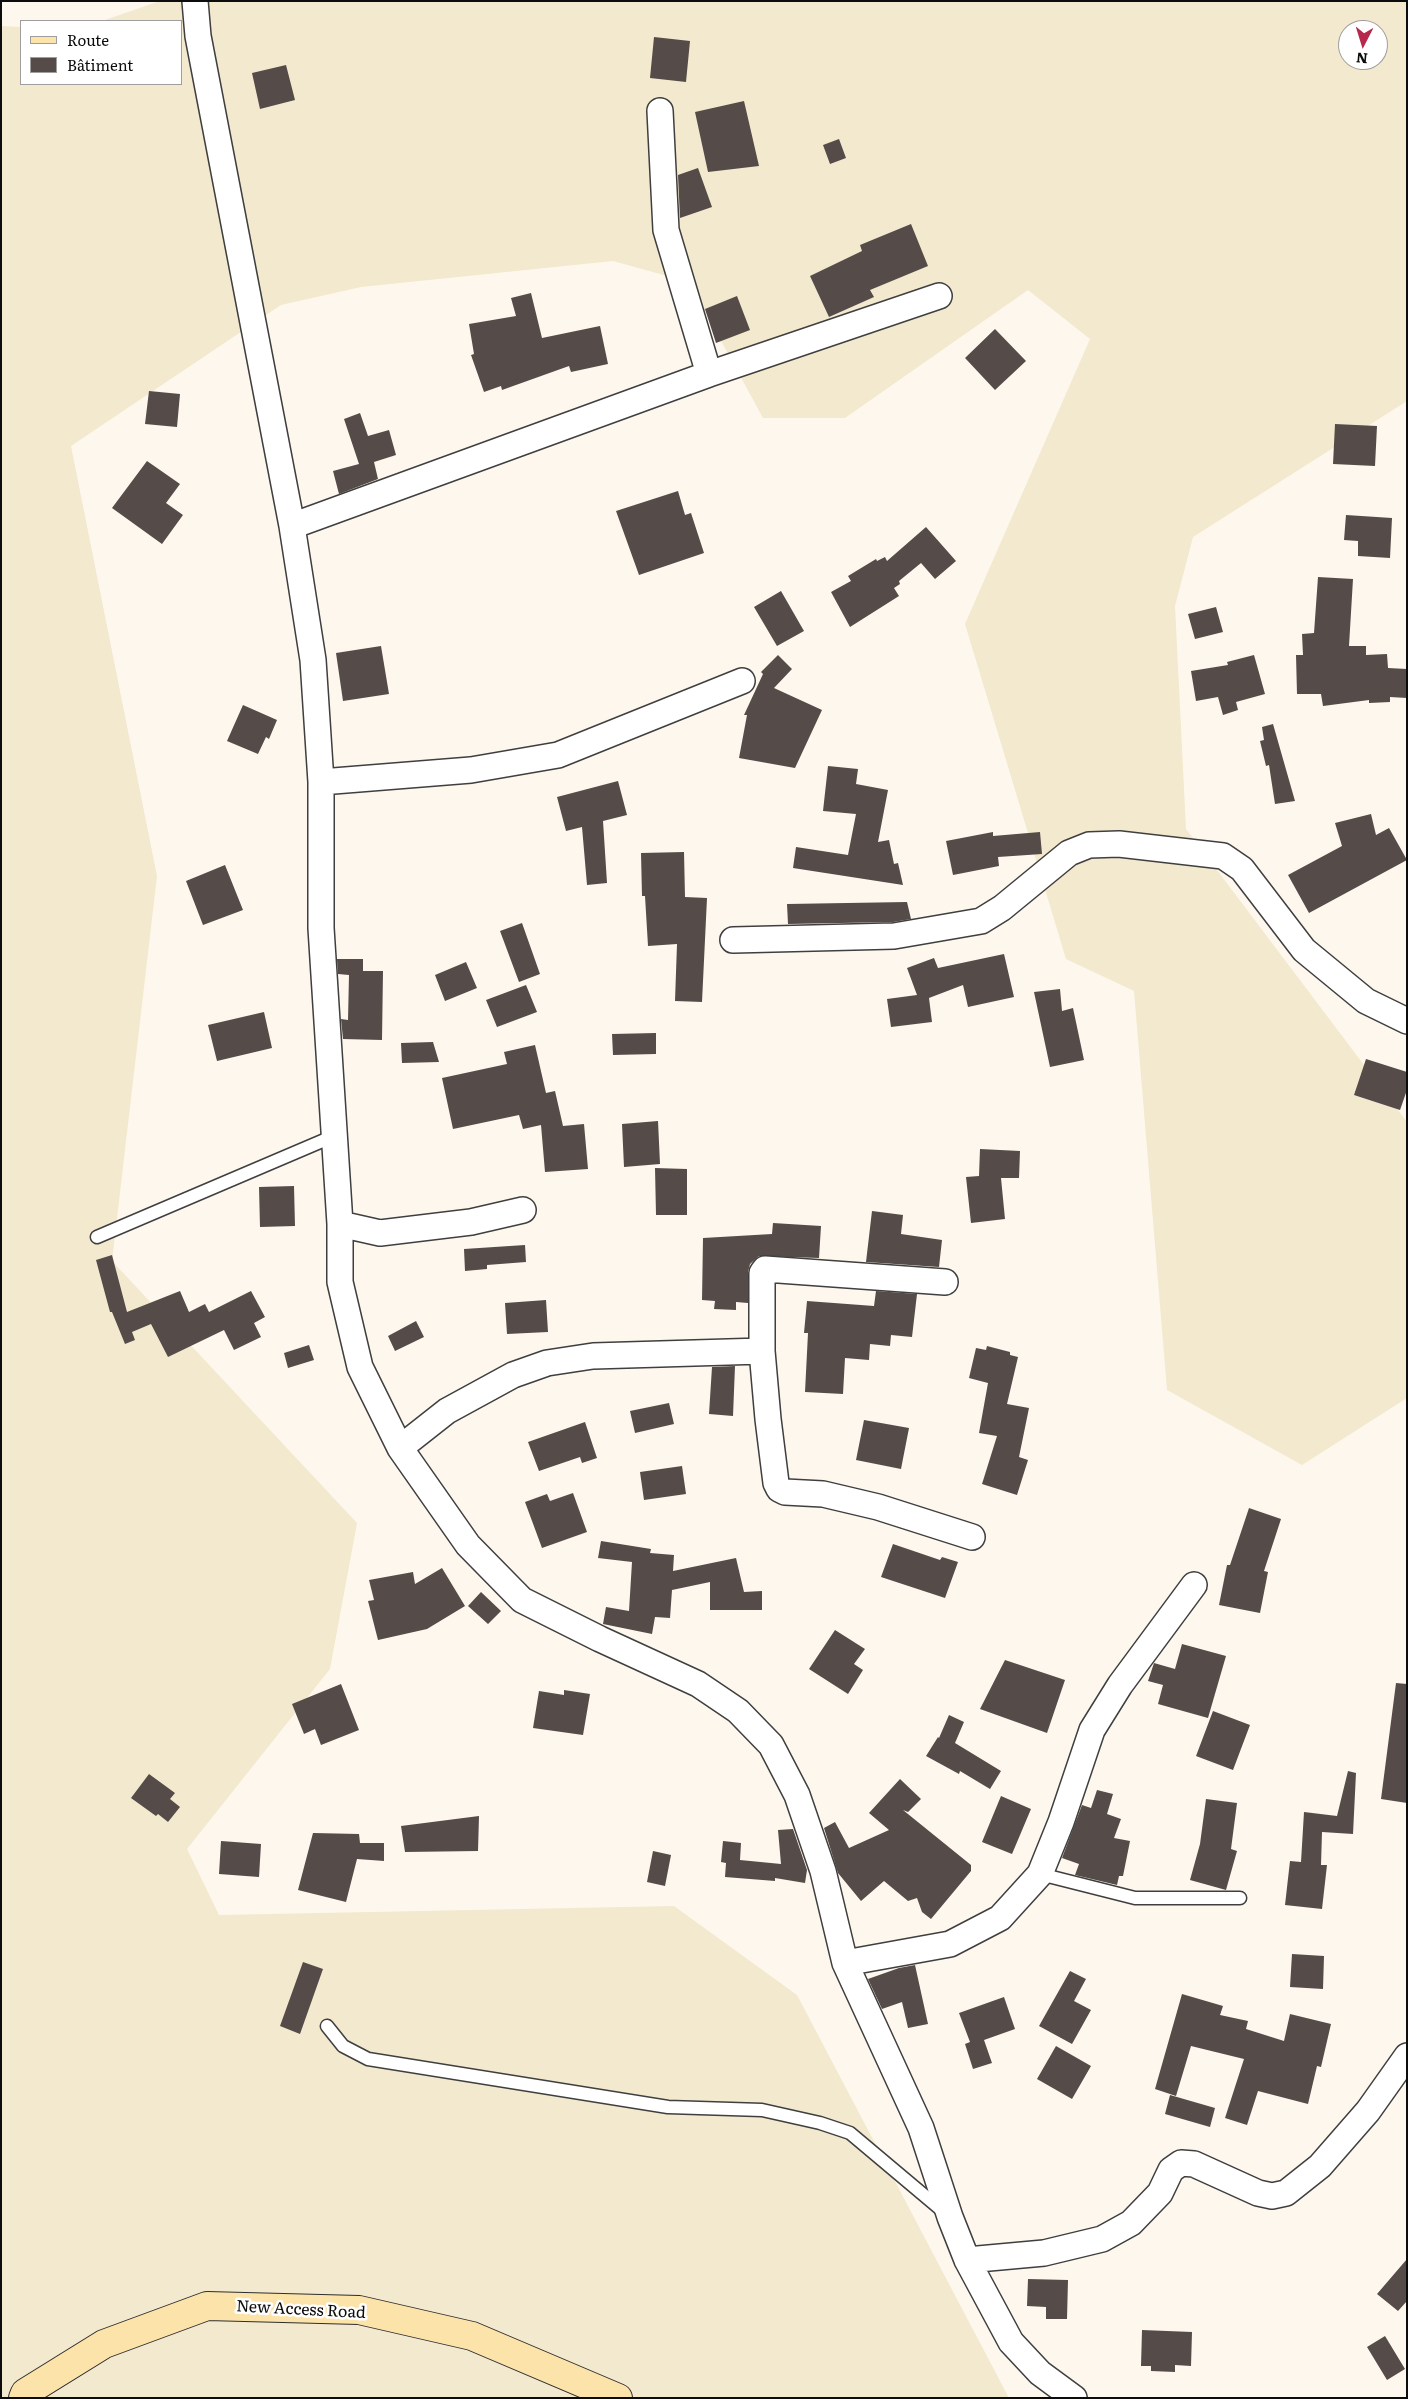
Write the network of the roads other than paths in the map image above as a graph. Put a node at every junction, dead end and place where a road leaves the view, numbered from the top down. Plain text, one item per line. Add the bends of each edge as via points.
1 (195, 1) edge
2 (660, 111) dead end
3 (939, 296) dead end
4 (709, 374) junction
5 (292, 526) junction
6 (742, 681) dead end
7 (321, 782) junction
8 (733, 940) dead end
9 (1407, 1021) edge
10 (334, 1136) junction
11 (523, 1210) dead end
12 (340, 1224) junction
13 (97, 1237) dead end
14 (945, 1282) dead end
15 (762, 1351) junction
16 (400, 1448) junction
17 (972, 1537) dead end
18 (1194, 1585) dead end
19 (1040, 1874) junction
20 (1240, 1898) dead end
21 (845, 1964) junction
22 (327, 2026) dead end
23 (1407, 2056) edge
24 (950, 2217) junction
25 (967, 2260) junction
26 (23, 2398) edge
27 (618, 2398) edge
28 (1074, 2398) edge

1 - 5 street via 198,36
2 - 4 street via 666,230
3 - 4 street
4 - 5 street
5 - 7 street via 313,660
6 - 7 street via 558,755 471,770
7 - 10 street via 321,928
8 - 9 street via 894,936 981,921 1002,908 1069,853 1089,845 1119,844 1223,856 1242,869 1304,950 1366,1001
10 - 12 street
10 - 13 lane
11 - 12 street via 471,1222 380,1233
12 - 16 street via 340,1282 360,1367
14 - 15 street via 765,1269 762,1273
15 - 16 street via 593,1356 547,1363 513,1375 447,1411
15 - 17 street via 779,1489 823,1494 878,1507
16 - 21 street via 468,1545 522,1600 698,1684 738,1711 771,1745 797,1795 823,1871
18 - 19 street via 1120,1685 1092,1730
19 - 20 lane via 1135,1898
19 - 21 street via 1000,1918 950,1944
21 - 24 street via 921,2128
22 - 24 lane via 343,2046 368,2060 668,2107 762,2110 820,2123 850,2133
23 - 25 street via 1368,2111 1326,2159 1286,2193 1272,2196 1258,2193 1194,2164 1181,2163 1171,2170 1160,2193 1130,2223 1102,2239 1044,2253
24 - 25 street
25 - 28 street via 1011,2342 1040,2373
26 - 27 main road, New Access Road via 104,2344 207,2306 359,2310 472,2336

